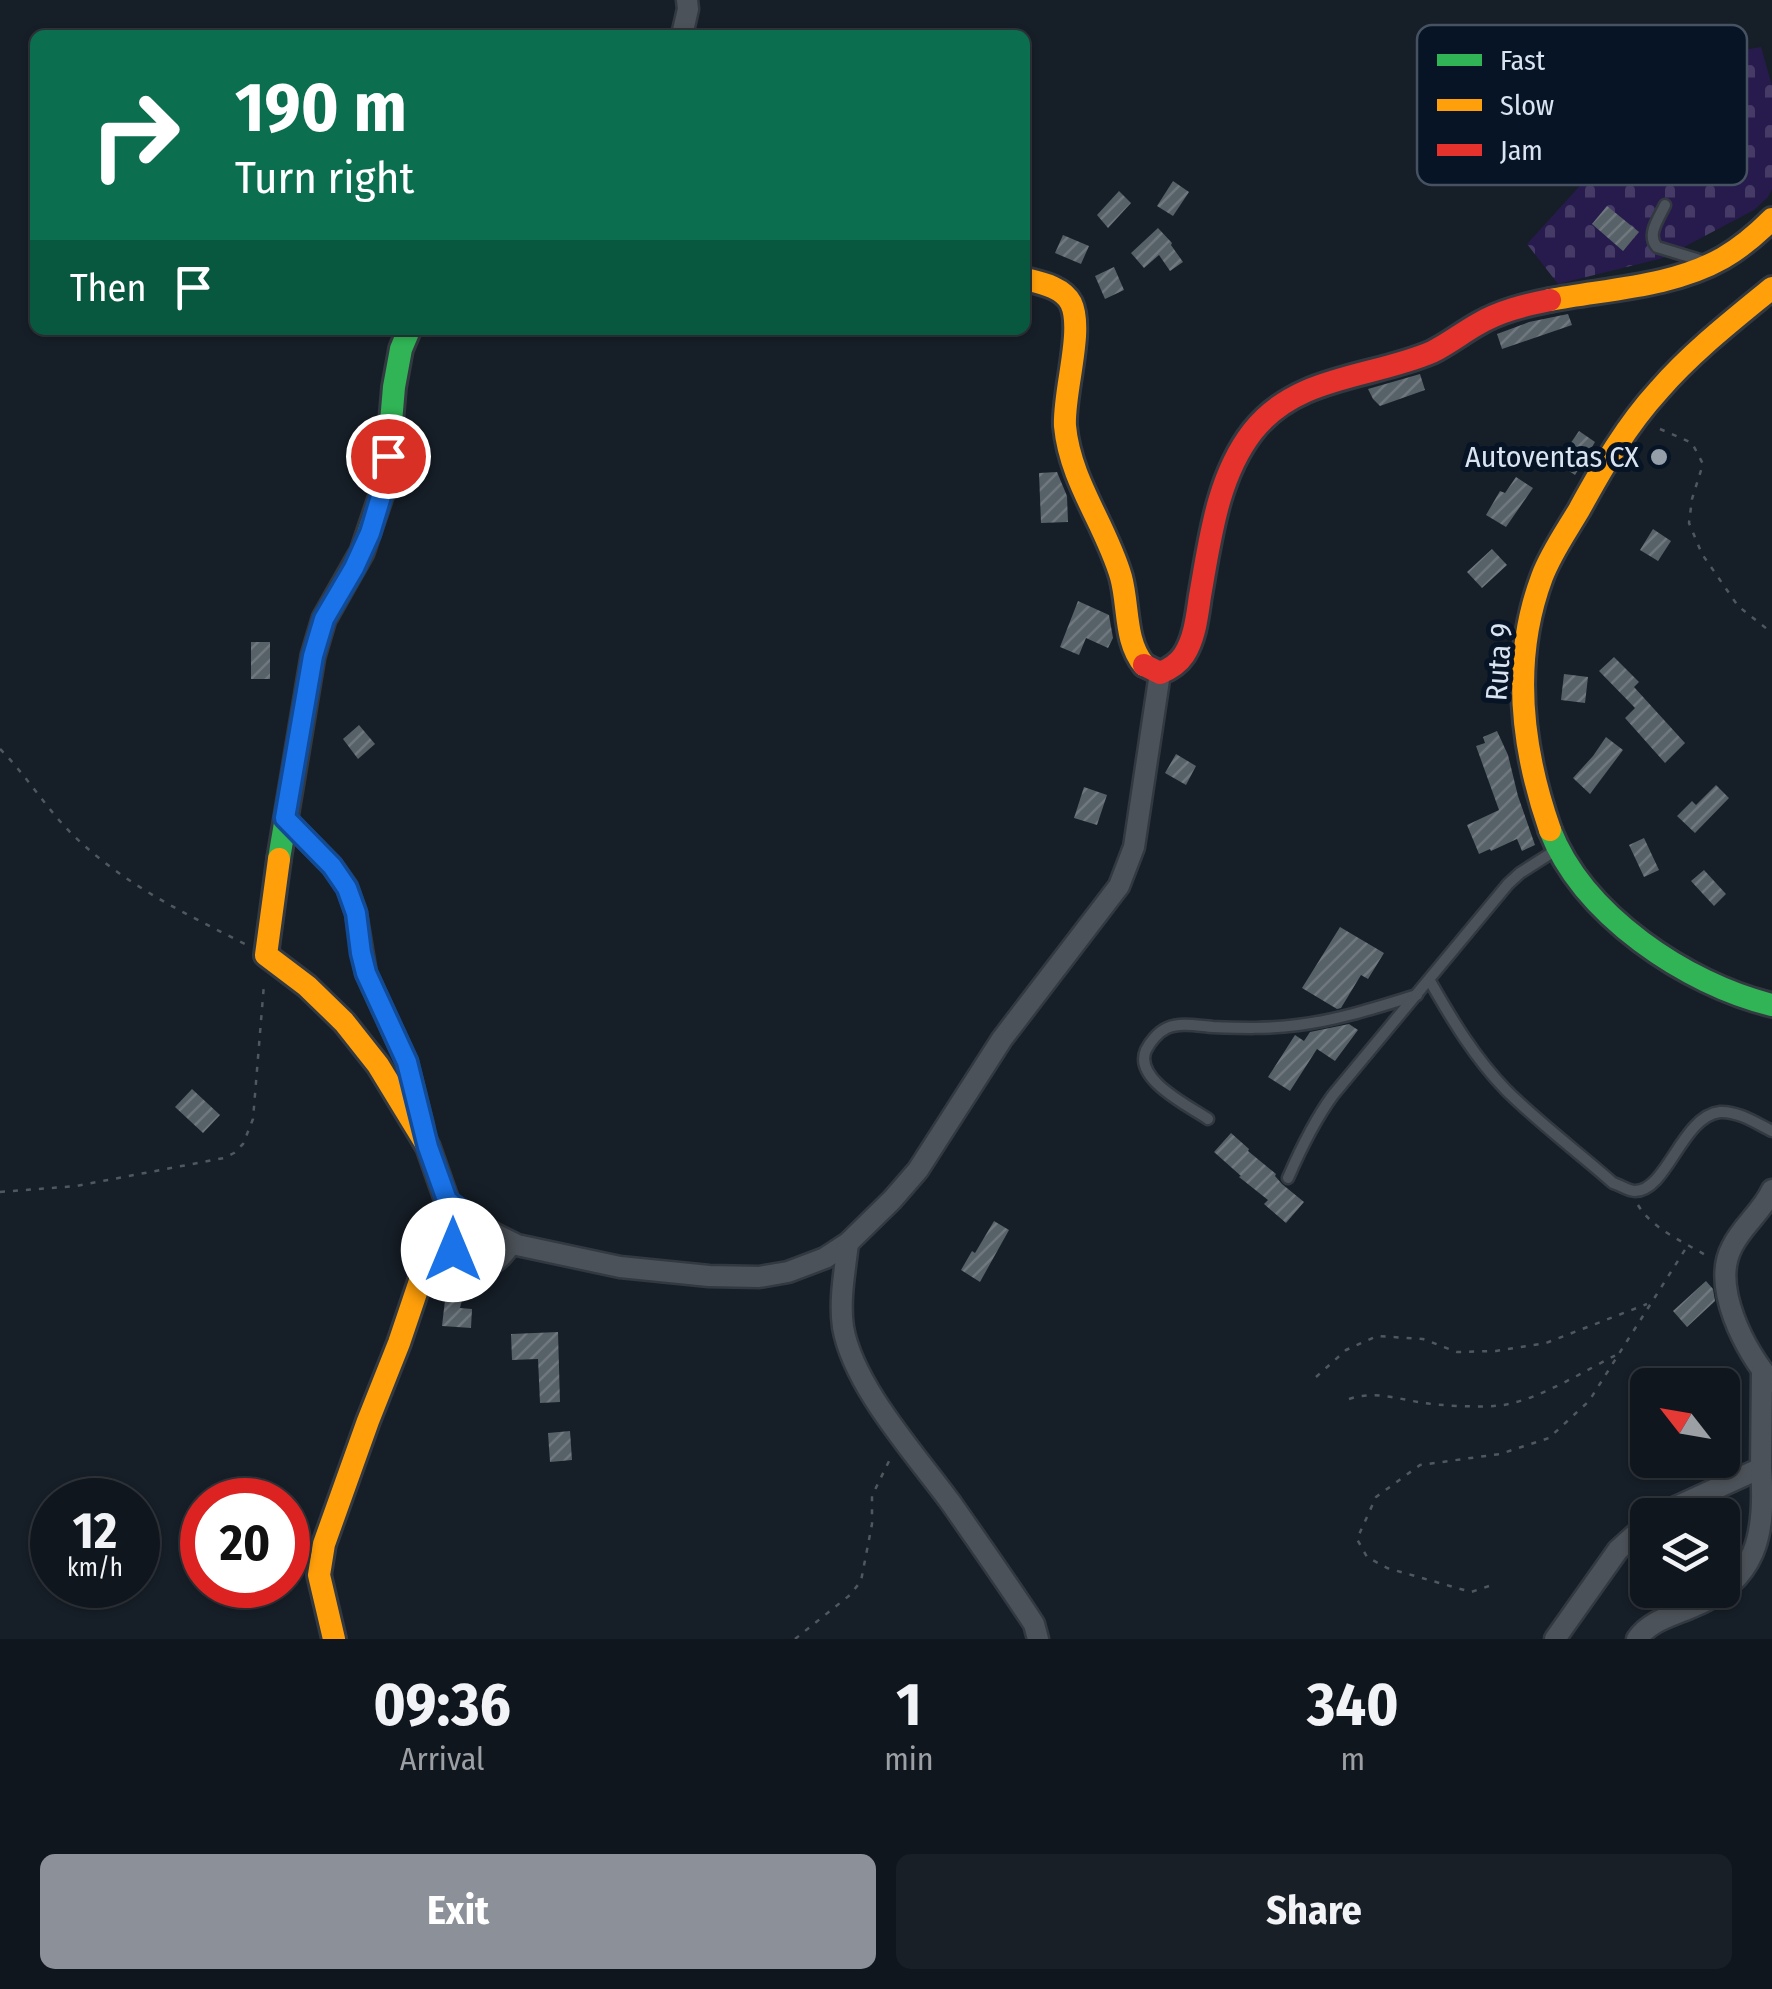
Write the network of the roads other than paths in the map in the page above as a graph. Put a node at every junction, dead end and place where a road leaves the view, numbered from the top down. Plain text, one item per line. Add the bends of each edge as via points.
1 (687, 0) edge
2 (683, 30) edge
3 (1664, 205) dead end
4 (1772, 219) edge
5 (1712, 264) junction
6 (1030, 280) edge
7 (1772, 288) edge
8 (407, 335) edge
9 (1160, 674) junction
10 (285, 818) junction
11 (1558, 849) junction
12 (1430, 981) junction
13 (1418, 995) junction
14 (1772, 1006) edge
15 (1208, 1119) dead end
16 (1772, 1131) edge
17 (428, 1147) junction
18 (1288, 1178) dead end
19 (1772, 1190) edge
20 (454, 1206) junction
21 (848, 1243) junction
22 (517, 1245) junction
23 (1767, 1376) edge
24 (1761, 1468) junction
25 (1695, 1498) edge
26 (1630, 1539) edge
27 (1764, 1552) edge
28 (334, 1639) edge
29 (1038, 1639) edge
30 (1555, 1639) edge
31 (1637, 1639) edge

1 - 2 street
3 - 5 lane via 1652,242
4 - 5 street via 1756,238
5 - 9 street via 1519,307 1436,350 1332,380 1274,410 1232,464 1194,632 1183,657
6 - 9 street via 1061,291 1071,303 1076,319 1064,400 1072,462 1120,576 1134,650 1140,663
7 - 11 street, Ruta 9 via 1656,392 1600,470 1543,576 1526,636 1523,696 1528,764
8 - 10 street via 382,493 362,552 324,619
9 - 21 street via 1134,846 1119,886 1002,1040 918,1170
10 - 17 street via 347,888 366,973 407,1062
10 - 17 street via 266,955 344,1022
11 - 12 lane via 1508,884
11 - 14 street, Ruta 9 via 1639,941 1713,987
12 - 13 lane
12 - 16 lane via 1507,1091 1633,1192 1661,1173 1708,1116 1738,1114
13 - 15 lane via 1298,1026 1169,1027 1146,1049 1146,1071
13 - 18 lane via 1317,1116
17 - 20 street
19 - 23 street via 1733,1244 1725,1291
20 - 22 street
20 - 22 lane via 453,1250 468,1267 494,1268
20 - 28 street via 324,1544 319,1575
21 - 22 street via 825,1258 759,1277 620,1267
21 - 29 street via 843,1327 853,1357 874,1399 977,1539
23 - 24 street
24 - 25 street
24 - 27 street
26 - 30 street
27 - 31 street via 1724,1592 1654,1623

